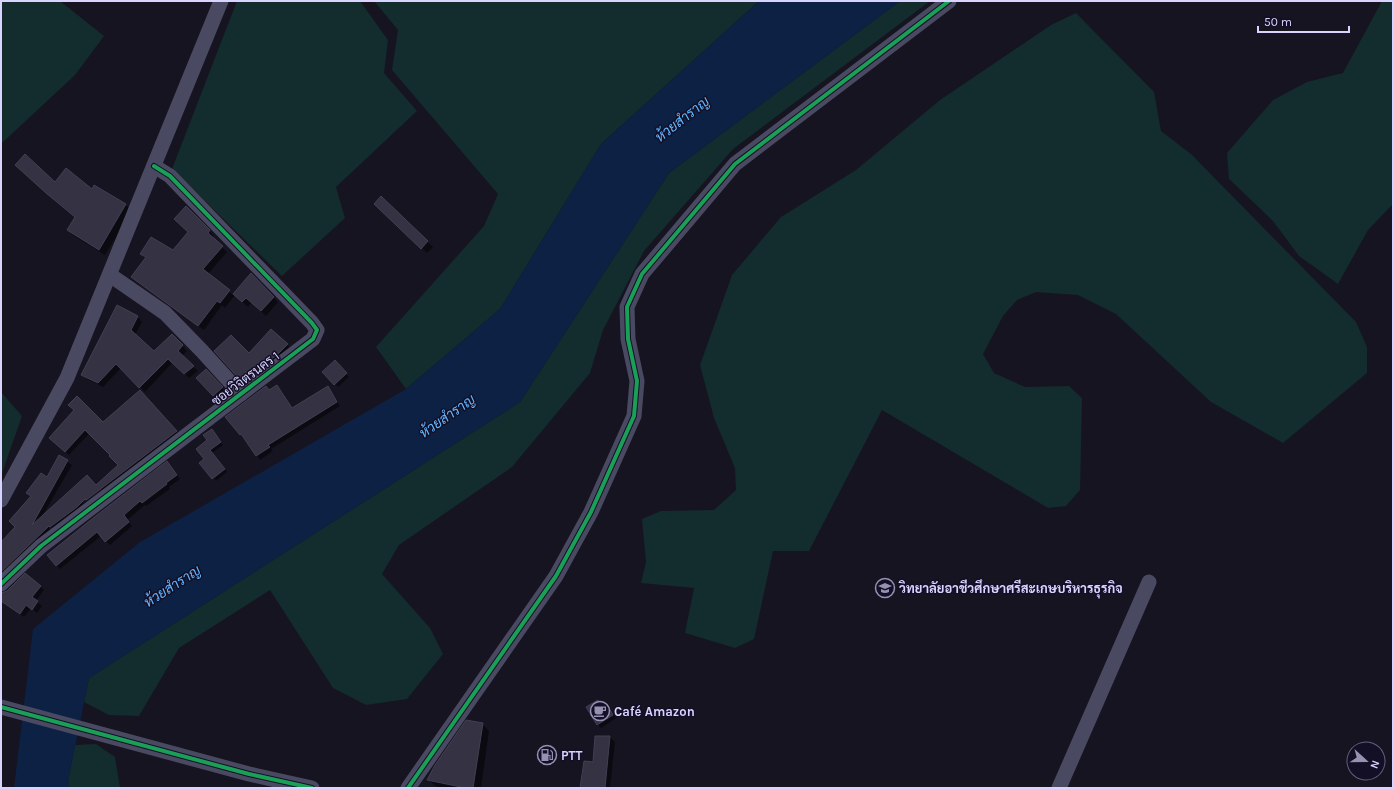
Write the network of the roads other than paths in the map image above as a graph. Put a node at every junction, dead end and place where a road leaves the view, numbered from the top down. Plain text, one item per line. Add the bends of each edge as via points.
1 (222, 1) edge
2 (949, 1) edge
3 (154, 166) junction
4 (110, 275) junction
5 (241, 394) junction
6 (1, 500) edge
7 (1149, 582) dead end
8 (1, 584) edge
9 (1, 707) edge
10 (312, 788) edge
11 (408, 788) edge
12 (1060, 788) edge

1 - 3 street
2 - 11 street via 735,164 642,274 627,307 628,339 637,381 634,416 591,512 556,576
3 - 4 street
3 - 5 street, ซอยวิจิตรนคร 1 via 170,176 317,330 313,340
4 - 5 street via 165,313
4 - 6 street via 67,378
5 - 8 street, ซอยวิจิตรนคร 1 via 41,546
7 - 12 street
9 - 10 street via 249,774

